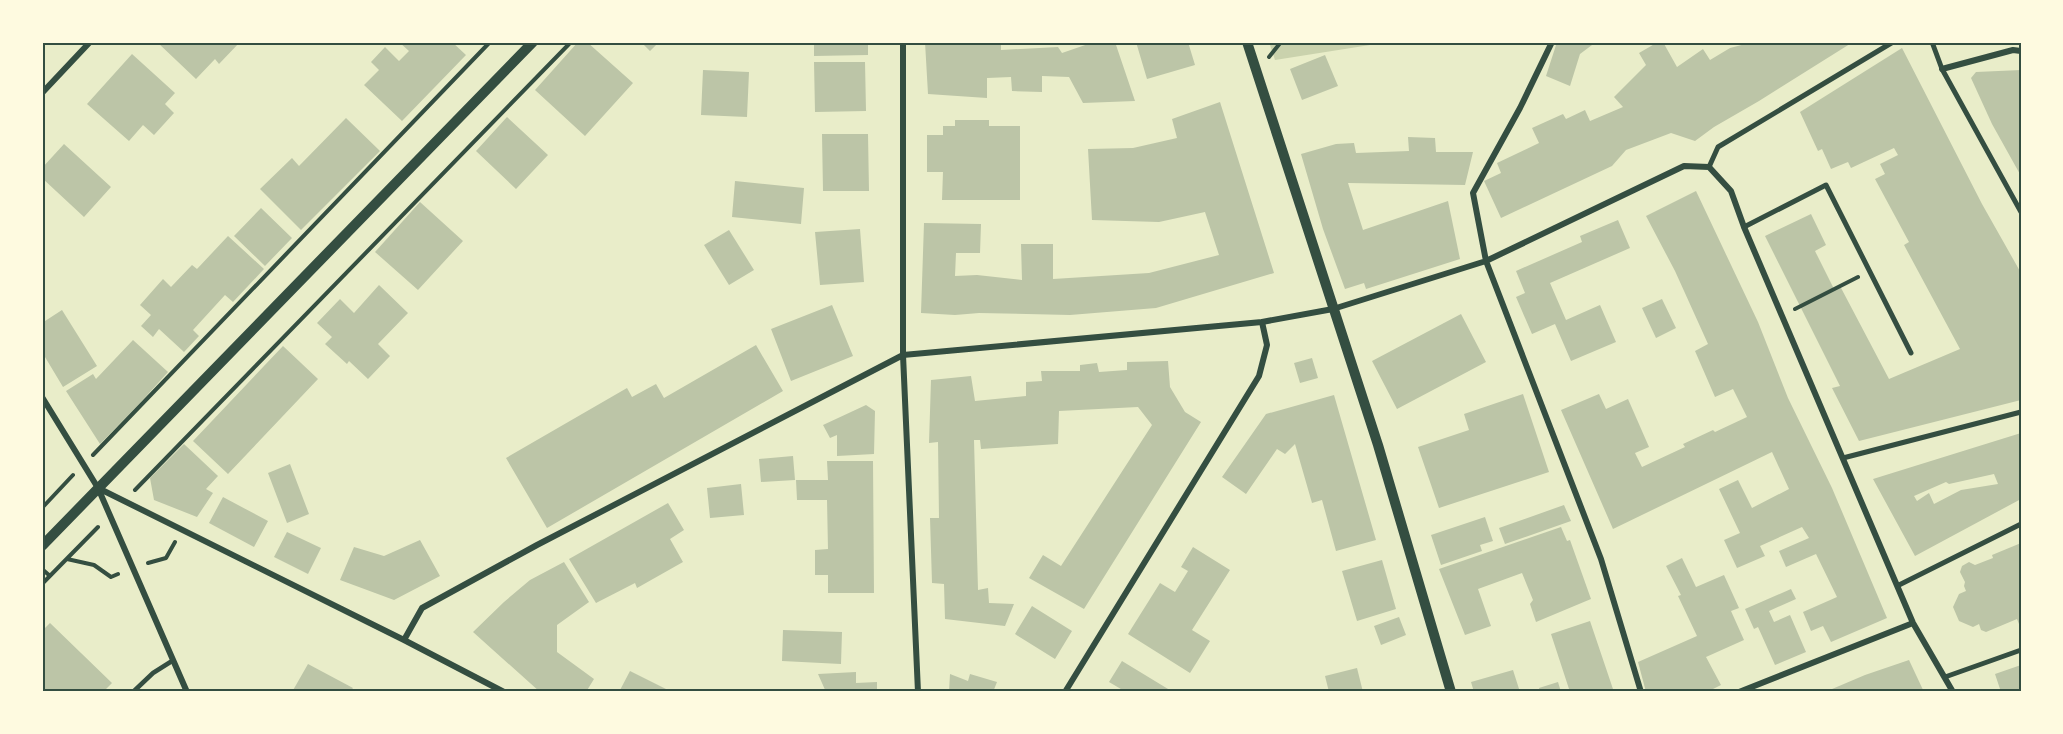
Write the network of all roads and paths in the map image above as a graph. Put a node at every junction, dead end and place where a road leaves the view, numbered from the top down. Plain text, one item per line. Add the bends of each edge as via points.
1 (90, 42) edge
2 (490, 42) edge
3 (533, 42) edge
4 (571, 42) edge
5 (903, 42) edge
6 (1247, 42) edge
7 (1552, 42) edge
8 (1893, 42) edge
9 (1932, 42) edge
10 (2021, 51) edge
11 (1942, 69) junction
12 (42, 93) edge
13 (1709, 167) junction
14 (2021, 212) edge
15 (1744, 227) junction
16 (1486, 261) junction
17 (1869, 271) junction
18 (1333, 309) junction
19 (1782, 316) junction
20 (1262, 322) junction
21 (1911, 353) dead end
22 (903, 355) junction
23 (42, 397) edge
24 (2021, 412) edge
25 (1843, 458) junction
26 (83, 465) junction
27 (98, 488) junction
28 (124, 502) junction
29 (42, 508) edge
30 (110, 515) junction
31 (2021, 524) edge
32 (42, 546) edge
33 (42, 569) edge
34 (50, 576) junction
35 (42, 584) edge
36 (1899, 585) junction
37 (1914, 623) junction
38 (404, 640) junction
39 (2021, 650) edge
40 (172, 661) junction
41 (1945, 677) junction
42 (133, 692) edge
43 (187, 692) edge
44 (504, 692) edge
45 (918, 692) edge
46 (1065, 692) edge
47 (1451, 692) edge
48 (1641, 692) edge
49 (1739, 692) edge
50 (1953, 692) edge

1 - 12 street
2 - 26 path
3 - 27 street
4 - 28 path
5 - 22 street
6 - 18 street
7 - 16 street via 1473,193
8 - 13 street via 1718,147
9 - 11 street
10 - 11 street
11 - 14 street
13 - 15 street via 1731,191
13 - 16 street via 1684,166
15 - 17 street via 1826,185
15 - 19 street
16 - 18 street
16 - 48 street via 1601,560
17 - 19 path
17 - 21 street
18 - 20 street
18 - 47 street
19 - 25 street
20 - 22 street
20 - 46 street via 1267,345 1259,375
22 - 38 street via 422,608
22 - 45 street
23 - 26 street
24 - 25 street
25 - 36 street
26 - 27 street
26 - 29 path
27 - 28 street
27 - 30 street
27 - 32 street
28 - 38 street
30 - 34 path
30 - 40 street
31 - 36 street
33 - 34 path
34 - 35 path
36 - 37 street
37 - 41 street
37 - 49 street
38 - 44 street
39 - 41 street
40 - 42 lane
40 - 43 street
41 - 50 street

